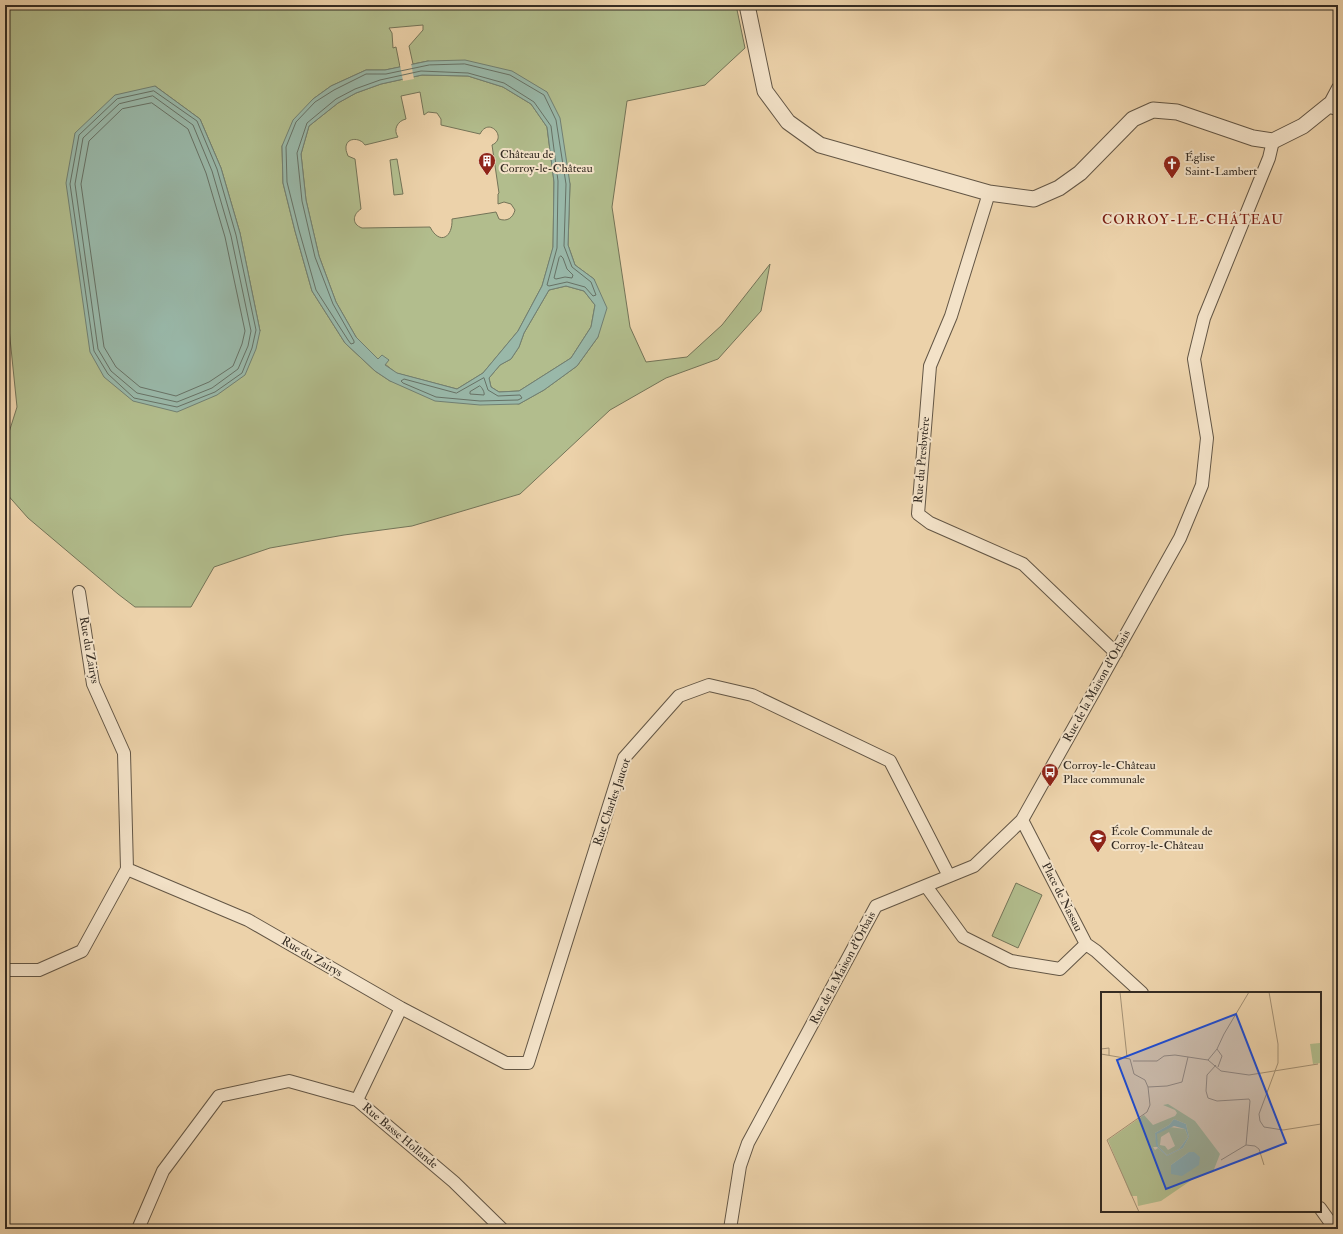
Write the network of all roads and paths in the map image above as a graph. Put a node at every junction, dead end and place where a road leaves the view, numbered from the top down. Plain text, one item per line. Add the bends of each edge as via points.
1 (747, 5) edge
2 (1338, 88) edge
3 (1334, 106) edge
4 (1273, 141) junction
5 (989, 193) junction
6 (79, 592) dead end
7 (1116, 654) junction
8 (1022, 820) junction
9 (127, 870) junction
10 (949, 876) junction
11 (926, 886) junction
12 (1086, 944) junction
13 (5, 970) edge
14 (1141, 992) edge
15 (401, 1008) junction
16 (357, 1100) junction
17 (1321, 1209) edge
18 (138, 1229) edge
19 (502, 1229) edge
20 (730, 1229) edge
21 (1336, 1229) edge

1 - 5 street via 765,91 788,122 820,145
2 - 3 street
3 - 4 street
4 - 5 street via 1253,138 1178,112 1153,110 1133,119 1080,174 1059,188 1034,199
4 - 7 street, Rue de la Maison d'Orbais via 1269,158 1204,318 1194,359 1207,438 1202,485 1180,538
5 - 7 street, Rue du Presbytère via 951,316 930,366 918,514 930,523 1023,564
6 - 9 street, Rue du Zairys via 93,684 124,752
7 - 8 street, Rue de la Maison d'Orbais
8 - 10 street, Rue de la Maison d'Orbais via 974,866
8 - 12 street, Place de Nassau
9 - 13 street via 82,951 40,970
9 - 15 street, Rue du Zairys via 248,920
10 - 11 street, Rue de la Maison d'Orbais
10 - 15 street, Rue Charles Jaucot via 890,761 752,695 709,686 679,696 624,758 528,1063 506,1063
11 - 12 street, Place de Nassau via 963,937 1011,961 1060,969
11 - 20 street, Rue de la Maison d'Orbais via 876,906 748,1143 740,1166
12 - 14 street
15 - 16 street
16 - 18 street, Rue Basse Hollande via 289,1081 219,1096 163,1171
16 - 19 street, Rue Basse Hollande via 454,1182
17 - 21 street

